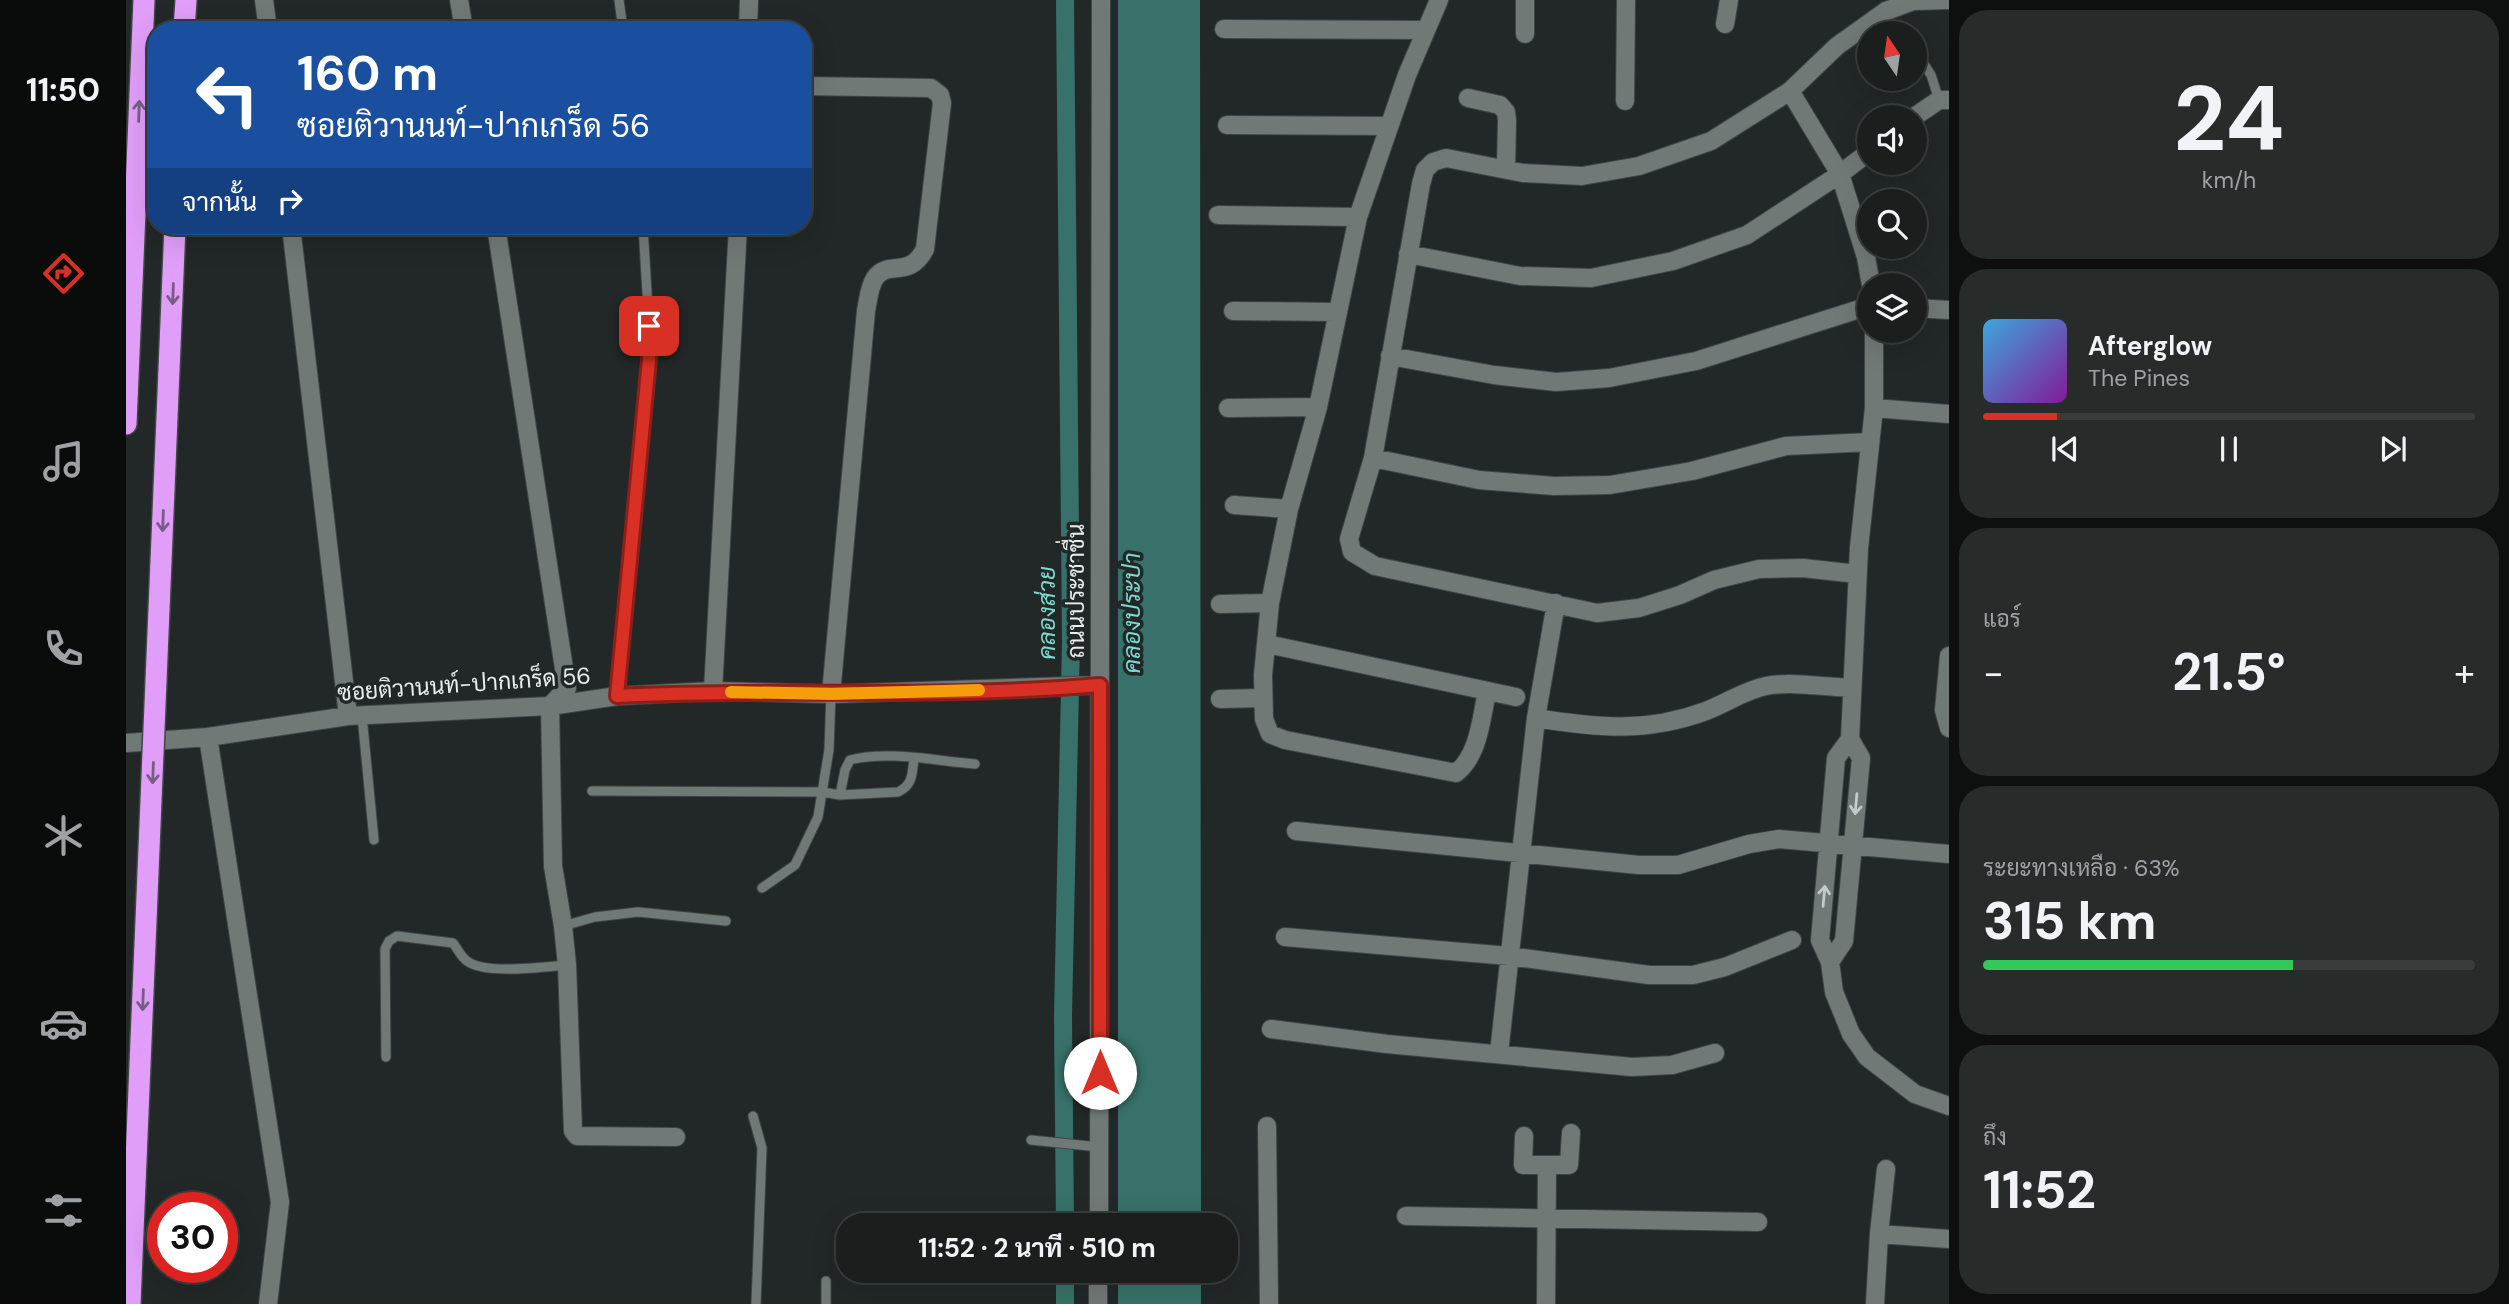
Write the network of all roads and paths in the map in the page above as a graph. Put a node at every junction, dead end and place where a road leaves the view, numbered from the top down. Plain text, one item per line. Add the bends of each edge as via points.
1 (144, 0) edge
2 (186, 0) edge
3 (264, 0) edge
4 (459, 0) edge
5 (620, 0) edge
6 (749, 0) edge
7 (1101, 0) edge
8 (1439, 0) edge
9 (1525, 0) edge
10 (1626, 0) edge
11 (1729, 0) edge
12 (1948, 0) edge
13 (185, 21) edge
14 (267, 21) edge
15 (462, 21) edge
16 (622, 21) edge
17 (748, 21) edge
18 (1725, 24) dead end
19 (1224, 29) dead end
20 (1425, 30) junction
21 (1525, 34) dead end
22 (1927, 69) edge
23 (812, 86) edge
24 (1790, 91) junction
25 (1468, 98) dead end
26 (1944, 100) edge
27 (1625, 101) dead end
28 (1927, 110) edge
29 (1227, 125) dead end
30 (1389, 126) junction
31 (1857, 161) edge
32 (1506, 169) junction
33 (1840, 174) junction
34 (1218, 215) dead end
35 (1358, 217) junction
36 (175, 235) edge
37 (292, 235) edge
38 (497, 235) edge
39 (644, 235) edge
40 (738, 235) edge
41 (1408, 254) junction
42 (1869, 273) edge
43 (1927, 309) edge
44 (1857, 310) edge
45 (1949, 310) edge
46 (1233, 311) dead end
47 (1337, 312) junction
48 (1874, 343) edge
49 (1390, 356) junction
50 (1318, 407) junction
51 (1228, 408) dead end
52 (1874, 408) junction
53 (1949, 414) edge
54 (126, 424) edge
55 (1870, 442) junction
56 (1373, 458) junction
57 (1234, 505) dead end
58 (1289, 509) junction
59 (1857, 574) junction
60 (1270, 603) junction
61 (1556, 603) junction
62 (1220, 604) dead end
63 (1267, 645) junction
64 (1949, 656) edge
65 (1100, 685) junction
66 (1852, 688) junction
67 (713, 691) junction
68 (1488, 692) junction
69 (831, 694) junction
70 (617, 696) junction
71 (1516, 697) dead end
72 (1262, 698) junction
73 (1220, 699) dead end
74 (550, 706) junction
75 (355, 716) junction
76 (1536, 718) junction
77 (1949, 728) edge
78 (208, 737) junction
79 (1850, 739) junction
80 (126, 743) edge
81 (914, 759) junction
82 (975, 764) dead end
83 (592, 791) dead end
84 (822, 792) junction
85 (840, 795) junction
86 (1296, 831) dead end
87 (373, 840) dead end
88 (1828, 842) junction
89 (1853, 844) junction
90 (1523, 852) junction
91 (1949, 854) edge
92 (762, 888) dead end
93 (726, 921) dead end
94 (563, 926) junction
95 (1285, 937) dead end
96 (1792, 940) dead end
97 (1509, 956) junction
98 (1830, 962) junction
99 (567, 965) junction
100 (1271, 1029) dead end
101 (1500, 1053) junction
102 (1716, 1053) dead end
103 (386, 1057) dead end
104 (1949, 1106) edge
105 (753, 1116) dead end
106 (1267, 1126) dead end
107 (1571, 1133) dead end
108 (1524, 1136) dead end
109 (676, 1138) dead end
110 (1031, 1140) dead end
111 (1099, 1147) junction
112 (1547, 1165) junction
113 (1886, 1169) dead end
114 (1099, 1213) edge
115 (1406, 1216) dead end
116 (1547, 1217) junction
117 (1758, 1222) dead end
118 (1880, 1234) junction
119 (1949, 1239) edge
120 (826, 1281) dead end
121 (1098, 1283) edge
122 (130, 1304) edge
123 (268, 1304) edge
124 (756, 1304) edge
125 (826, 1304) edge
126 (1098, 1304) edge
127 (1269, 1304) edge
128 (1546, 1304) edge
129 (1875, 1304) edge

54 -> 1 highway
2 - 13 highway
3 - 14 street
4 - 15 street
5 - 16 lane
6 - 17 street
7 - 65 street, ถนนประชาชื่น
8 - 20 street
9 - 21 street
10 - 27 street
11 - 18 street
12 - 24 street via 1913,1 1886,11 1837,46
19 - 20 street
20 - 30 street
22 - 26 lane
23 - 69 street via 931,88 942,103 925,249 911,266 883,270 874,279 868,302
24 - 32 street via 1711,141 1639,166 1582,176
24 - 33 street
25 - 32 street via 1500,105 1506,113
26 - 28 street
29 - 30 street
30 - 35 street
31 - 33 street
32 - 41 street via 1446,158 1433,162 1424,170
33 - 41 street via 1747,235 1673,261 1591,278 1520,276
33 - 42 street
34 - 35 street
35 - 47 street
36 -> 122 highway, bridge
37 - 75 street
38 - 74 street via 567,688
39 - 70 lane via 649,360
40 - 67 street
41 - 49 street
43 - 45 street
44 - 49 street via 1696,361 1609,378 1556,382
46 - 47 street
47 - 50 street
48 - 52 street
49 - 56 street
50 - 51 street
50 - 58 street
52 - 53 street
52 - 55 street
55 - 56 street via 1786,446 1692,471 1610,485 1479,480
55 - 59 street
56 - 61 street via 1349,539 1352,552 1375,566
57 - 58 street
58 - 60 street
59 - 61 street via 1759,569 1639,608 1597,613
59 - 66 street
60 - 62 street
60 - 63 street
61 - 76 street
63 - 68 street
63 - 72 street
64 - 77 street via 1944,710
65 - 69 street, ซอยติวานนท์-ปากเกร็ด 56
65 - 111 street, ถนนประชาชื่น
66 - 76 street via 1767,685 1668,722 1619,728
66 - 79 street
67 - 69 street, ซอยติวานนท์-ปากเกร็ด 56
67 - 70 street, ซอยติวานนท์-ปากเกร็ด 56
68 - 71 street
68 - 72 street via 1467,765 1456,773 1285,740 1270,734
69 - 84 lane via 830,750
70 - 74 street, ซอยติวานนท์-ปากเกร็ด 56
72 - 73 street
74 - 75 street, ซอยติวานนท์-ปากเกร็ด 56
74 - 94 street via 553,866
75 - 78 street, ซอยติวานนท์-ปากเกร็ด 56
75 - 87 lane
76 - 90 street
78 - 80 street, ซอยติวานนท์-ปากเกร็ด 56
78 - 123 street via 280,1202
79 - 88 street via 1836,758
79 -> 89 street via 1861,758
81 - 82 lane
81 - 85 lane via 911,781 898,793
81 - 85 lane via 850,760
83 - 84 lane
84 - 85 lane
84 - 92 lane via 818,817 795,865
86 - 90 street
88 - 89 street
88 - 90 street via 1779,839 1678,865
98 -> 88 street via 1820,940
89 - 91 street
89 - 98 street via 1844,941
90 - 97 street
93 - 94 lane via 638,912 595,916
94 - 99 street
95 - 97 street
96 - 97 street via 1693,975 1649,975
97 - 101 street
98 - 104 street via 1834,992 1851,1034 1867,1057 1915,1094
99 - 103 lane via 503,970 466,960 453,943 397,936 389,940 385,948
99 - 109 street via 573,1131 577,1136
100 - 101 street
101 - 102 street via 1632,1068 1672,1065
105 - 124 lane via 762,1148
106 - 127 street
107 - 112 street via 1569,1165
108 - 112 street via 1523,1165
110 - 111 lane
111 - 114 street, ถนนประชาชื่น
112 - 116 street
113 - 118 street
115 - 116 street
116 - 117 street
116 - 128 street
118 - 119 street
118 - 129 street
120 - 125 lane
121 - 126 street

